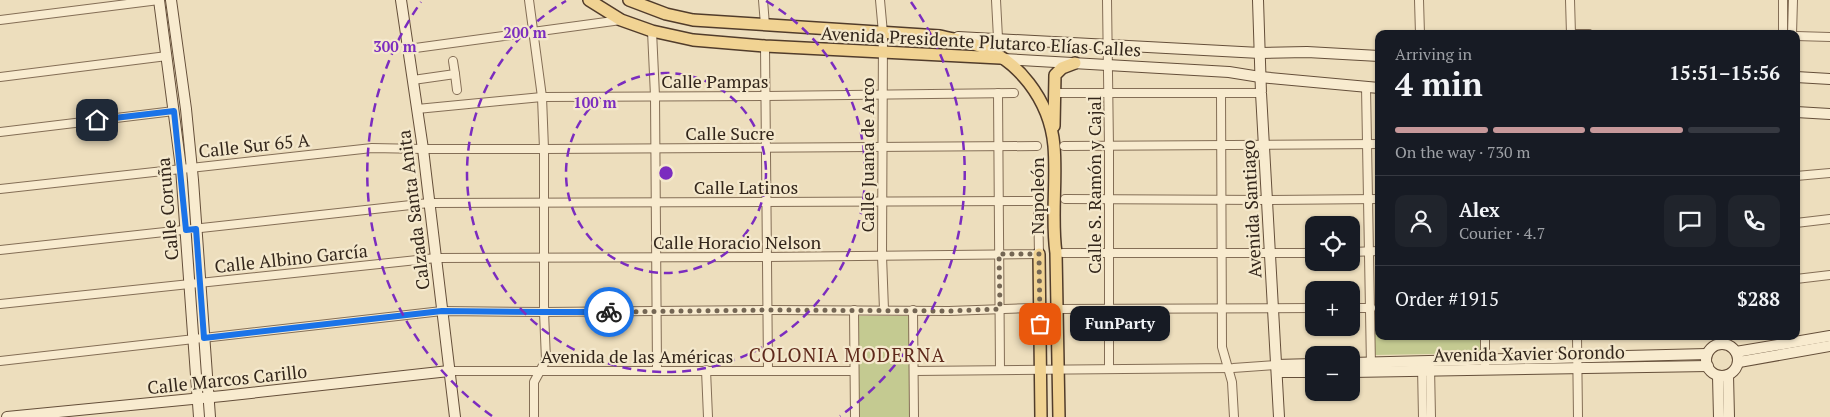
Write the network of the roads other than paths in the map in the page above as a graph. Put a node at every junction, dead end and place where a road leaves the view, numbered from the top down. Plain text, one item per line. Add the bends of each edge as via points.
1 (159, 0) edge
2 (171, 0) edge
3 (402, 0) edge
4 (528, 0) edge
5 (589, 0) edge
6 (629, 0) edge
7 (763, 0) edge
8 (880, 0) edge
9 (996, 0) edge
10 (1107, 0) edge
11 (1258, 0) edge
12 (1419, 0) edge
13 (1570, 0) edge
14 (1783, 0) edge
15 (1793, 0) edge
16 (643, 3) edge
17 (0, 20) edge
18 (621, 20) junction
19 (765, 25) junction
20 (1420, 30) edge
21 (1571, 30) edge
22 (1783, 30) edge
23 (1792, 30) edge
24 (652, 31) junction
25 (533, 32) junction
26 (883, 33) junction
27 (940, 36) junction
28 (1800, 36) edge
29 (1830, 36) edge
30 (998, 38) junction
31 (1108, 44) junction
32 (765, 46) junction
33 (408, 49) junction
34 (883, 52) junction
35 (1260, 53) junction
36 (167, 56) junction
37 (1375, 56) edge
38 (1003, 59) junction
39 (453, 61) dead end
40 (1075, 63) junction
41 (1108, 65) junction
42 (455, 74) junction
43 (0, 77) edge
44 (1260, 77) junction
45 (1800, 77) edge
46 (1830, 79) edge
47 (413, 80) junction
48 (1366, 87) junction
49 (1375, 88) edge
50 (457, 90) dead end
51 (998, 93) junction
52 (1014, 93) dead end
53 (1054, 93) junction
54 (1221, 93) junction
55 (1261, 93) junction
56 (882, 94) junction
57 (1108, 94) junction
58 (655, 96) junction
59 (766, 96) junction
60 (542, 97) junction
61 (417, 109) junction
62 (174, 111) junction
63 (1800, 112) edge
64 (1830, 114) edge
65 (0, 132) edge
66 (1264, 144) junction
67 (1367, 144) junction
68 (1375, 144) edge
69 (1221, 145) junction
70 (999, 146) junction
71 (1037, 146) dead end
72 (1059, 146) junction
73 (882, 147) junction
74 (1109, 147) junction
75 (655, 148) junction
76 (766, 148) junction
77 (423, 149) junction
78 (544, 149) junction
79 (186, 168) junction
80 (1830, 173) edge
81 (1800, 176) edge
82 (0, 189) edge
83 (1065, 199) dead end
84 (1368, 199) junction
85 (1375, 199) edge
86 (1109, 200) junction
87 (1220, 200) junction
88 (1267, 200) junction
89 (882, 201) junction
90 (999, 201) junction
91 (1036, 201) joint
92 (656, 202) junction
93 (767, 202) junction
94 (429, 203) junction
95 (544, 203) junction
96 (1830, 219) edge
97 (1800, 223) edge
98 (191, 229) junction
99 (0, 250) edge
100 (1360, 252) edge
101 (1370, 252) junction
102 (1375, 252) edge
103 (1063, 253) dead end
104 (1109, 253) junction
105 (1221, 253) junction
106 (1305, 253) edge
107 (999, 254) junction
108 (1039, 254) junction
109 (1270, 254) junction
110 (882, 256) junction
111 (544, 257) junction
112 (767, 257) junction
113 (436, 258) junction
114 (655, 258) junction
115 (1830, 275) edge
116 (1800, 279) edge
117 (195, 284) junction
118 (0, 304) edge
119 (1033, 308) dead end
120 (1305, 308) edge
121 (1360, 308) edge
122 (1371, 308) junction
123 (1000, 309) junction
124 (1057, 309) junction
125 (1273, 309) junction
126 (768, 310) junction
127 (854, 310) junction
128 (884, 310) junction
129 (913, 310) junction
130 (1109, 310) junction
131 (1221, 310) junction
132 (442, 311) junction
133 (656, 311) junction
134 (544, 312) junction
135 (1830, 336) edge
136 (199, 339) junction
137 (1485, 340) edge
138 (1577, 340) edge
139 (1728, 340) edge
140 (1717, 341) edge
141 (1800, 346) junction
142 (1830, 346) edge
143 (1707, 354) junction
144 (1738, 357) junction
145 (1577, 358) junction
146 (0, 360) edge
147 (1425, 360) junction
148 (1305, 365) edge
149 (1360, 365) edge
150 (1485, 365) junction
151 (1708, 366) junction
152 (1371, 367) junction
153 (1228, 368) junction
154 (1109, 369) junction
155 (1276, 369) junction
156 (1577, 369) junction
157 (657, 370) junction
158 (706, 370) junction
159 (768, 370) junction
160 (1000, 370) junction
161 (1041, 370) junction
162 (1057, 370) junction
163 (1360, 370) edge
164 (449, 371) junction
165 (539, 371) junction
166 (854, 371) junction
167 (914, 371) junction
168 (1305, 371) edge
169 (1426, 371) junction
170 (1723, 376) junction
171 (209, 398) junction
172 (198, 399) junction
173 (7, 417) edge
174 (199, 417) edge
175 (210, 417) edge
176 (455, 417) edge
177 (534, 417) edge
178 (708, 417) edge
179 (855, 417) edge
180 (914, 417) edge
181 (1041, 417) edge
182 (1059, 417) edge
183 (1234, 417) edge
184 (1279, 417) edge
185 (1423, 417) edge
186 (1431, 417) edge
187 (1578, 417) edge
188 (1718, 417) edge
189 (1730, 417) edge

1 - 17 street
1 - 36 street, Calle Coruña
2 - 79 street, Calle Coruña via 186,109
3 - 33 street, Calzada Santa Anita
4 - 25 street
5 - 18 main road, Avenida Presidente Plutarco Elías Calles
6 - 16 main road, Avenida Presidente Plutarco Elías Calles
7 - 19 street
8 - 26 street, Calle Juana de Arco
9 - 30 street
10 - 31 street, Calle S. Ramón y Cajal
11 - 35 street, Avenida Santiago
12 - 20 street
13 - 21 street
14 - 22 street
15 - 23 street
16 - 19 main road, Avenida Presidente Plutarco Elías Calles via 666,14 693,20
18 - 24 main road, Avenida Presidente Plutarco Elías Calles
18 - 25 street
19 - 26 main road, Avenida Presidente Plutarco Elías Calles
24 - 32 main road, Avenida Presidente Plutarco Elías Calles via 694,40
24 - 58 street
25 - 33 street
25 - 60 street
26 - 27 main road, Avenida Presidente Plutarco Elías Calles
26 - 34 street, Calle Juana de Arco
27 - 30 street, Avenida Presidente Plutarco Elías Calles
27 - 38 main road, Napoleón via 974,44
28 - 29 street
30 - 31 street, Avenida Presidente Plutarco Elías Calles
31 - 35 street, Avenida Presidente Plutarco Elías Calles
31 - 41 street, Calle S. Ramón y Cajal
32 - 34 main road, Avenida Presidente Plutarco Elías Calles
32 - 59 street
33 - 47 street, Calzada Santa Anita
34 - 38 main road, Avenida Presidente Plutarco Elías Calles
34 - 56 street, Calle Juana de Arco
35 - 37 street, Avenida Presidente Plutarco Elías Calles
35 - 44 street, Avenida Santiago
36 - 43 street
36 - 62 street, Calle Coruña
38 - 40 street, Avenida Presidente Plutarco Elías Calles
38 - 72 main road, Napoleón via 1026,79 1042,102
39 - 42 street
40 - 41 street, Avenida Presidente Plutarco Elías Calles
40 - 53 main road via 1055,74
41 - 44 street, Avenida Presidente Plutarco Elías Calles via 1229,72
41 - 57 street, Calle S. Ramón y Cajal
42 - 47 street
42 - 50 street
44 - 48 street, Avenida Presidente Plutarco Elías Calles
44 - 55 street, Avenida Santiago
45 - 46 street
47 - 61 street, Calzada Santa Anita
48 - 49 street, Avenida Presidente Plutarco Elías Calles
48 - 67 street
51 - 52 street, Calle Pampas
51 - 56 street, Calle Pampas
51 - 70 street
53 - 57 street
53 - 72 main road
54 - 55 street
54 - 57 street
54 - 69 street
55 - 66 street, Avenida Santiago
56 - 59 street, Calle Pampas
56 - 73 street, Calle Juana de Arco
57 - 74 street, Calle S. Ramón y Cajal
58 - 59 street, Calle Pampas
58 - 60 street, Calle Pampas
58 - 75 street
59 - 76 street
60 - 61 street, Calle Pampas
60 - 78 street
61 - 77 street, Calzada Santa Anita
62 - 65 street
62 - 79 street, Calle Coruña
63 - 64 street
66 - 67 street
66 - 69 street
66 - 88 street, Avenida Santiago
67 - 68 street
67 - 84 street
69 - 74 street
69 - 87 street
70 - 71 street, Calle Sucre
70 - 73 street, Calle Sucre
70 - 90 street
72 - 74 street
72 - 124 main road, Napoleón via 1053,232
73 - 76 street, Calle Sucre
73 - 89 street, Calle Juana de Arco
74 - 86 street, Calle S. Ramón y Cajal
75 - 76 street, Calle Sucre
75 - 78 street, Calle Sucre
75 - 92 street
76 - 93 street
77 - 78 street, Calle Sucre
77 - 79 street, Calle Sur 65 A via 372,148
77 - 94 street, Calzada Santa Anita
78 - 95 street
79 - 82 street, Calle Sur 65 A
79 - 98 street, Calle Coruña
80 - 81 street
83 - 86 street
84 - 85 street
84 - 88 street
84 - 101 street
86 - 87 street
86 - 104 street, Calle S. Ramón y Cajal
87 - 88 street
87 - 105 street
88 - 109 street, Avenida Santiago
89 - 90 street, Calle Latinos
89 - 93 street, Calle Latinos
89 - 110 street, Calle Juana de Arco
90 - 91 street, Calle Latinos
90 - 107 street
91 - 108 street, Napoleón
92 - 93 street, Calle Latinos
92 - 95 street, Calle Latinos
92 - 114 street
93 - 112 street
94 - 95 street, Calle Latinos
94 - 98 street, Calle Latinos
94 - 113 street, Calzada Santa Anita
95 - 111 street
96 - 97 street
98 - 99 street, Calle Latinos
98 - 117 street, Calle Coruña
100 - 101 street
101 - 102 street
101 - 122 street
103 - 104 street
104 - 105 street
104 - 130 street, Calle S. Ramón y Cajal
105 - 109 street
105 - 131 street
106 - 109 street
107 - 108 street, Calle Horacio Nelson
107 - 110 street, Calle Horacio Nelson
107 - 123 street
108 - 161 main road, Napoleón
109 - 125 street, Avenida Santiago
110 - 112 street, Calle Horacio Nelson
110 - 128 street, Calle Juana de Arco
111 - 113 street, Calle Horacio Nelson
111 - 114 street, Calle Horacio Nelson
111 - 134 street
112 - 114 street, Calle Horacio Nelson
112 - 126 street
113 - 117 street, Calle Albino García
113 - 132 street, Calzada Santa Anita
114 - 133 street
115 - 116 street
117 - 118 street, Calle Albino García
117 - 136 street, Calle Coruña
119 - 123 street
120 - 125 street
121 - 122 street
122 - 152 street
123 - 129 street
123 - 160 street
124 - 130 street
124 - 162 main road, Napoleón
125 - 131 street
125 - 155 street, Avenida Santiago
126 - 127 street
126 - 133 street
126 - 159 street
127 - 128 street
127 - 166 street
128 - 129 street
129 - 167 street
130 - 131 street
130 - 154 street, Calle S. Ramón y Cajal
131 - 153 street via 1222,347
132 - 134 street
132 - 136 street
132 - 164 street, Calzada Santa Anita
133 - 134 street
133 - 157 street
134 - 165 street via 546,360
135 - 141 street
136 - 146 street
136 - 171 street, Calle Coruña
136 - 172 street, Calle Coruña
137 - 150 street
138 - 145 street
139 - 140 street
139 - 144 street
140 - 143 street
141 - 142 street
141 - 144 street
143 - 145 street, Avenida Xavier Sorondo
143 - 151 street
144 - 170 street via 1735,370
145 - 150 street, Avenida Xavier Sorondo
145 - 156 street
147 - 150 street, Avenida Xavier Sorondo
147 - 152 street, Avenida Xavier Sorondo
147 - 169 street
148 - 155 street
149 - 152 street, Avenida Xavier Sorondo
150 - 156 street, Avenida Xavier Sorondo
150 - 169 street, Avenida Xavier Sorondo
151 - 156 street, Avenida Xavier Sorondo
151 - 170 street via 1712,372
152 - 163 street, Avenida Xavier Sorondo
152 - 169 street, Avenida Xavier Sorondo
153 - 154 street
153 - 155 street
153 - 183 street
154 - 162 street
155 - 168 street
155 - 184 street, Avenida Santiago
156 - 187 street
157 - 158 street, Avenida de las Américas
157 - 165 street, Avenida de las Américas
158 - 159 street, Avenida de las Américas
158 - 178 street
159 - 166 street, Avenida de las Américas
160 - 161 street
160 - 167 street
161 - 162 street
161 - 181 main road, Napoleón
162 - 182 main road, Napoleón
164 - 165 street, Avenida de las Américas
164 - 171 street, Calle Marcos Carillo
164 - 176 street, Calzada Santa Anita
165 - 177 street via 534,382
166 - 179 street
167 - 180 street
169 - 185 street
169 - 186 street
170 - 188 street
170 - 189 street
171 - 172 street, Calle Marcos Carillo
171 - 175 street, Calle Coruña
172 - 173 street, Calle Marcos Carillo
172 - 174 street, Calle Coruña

